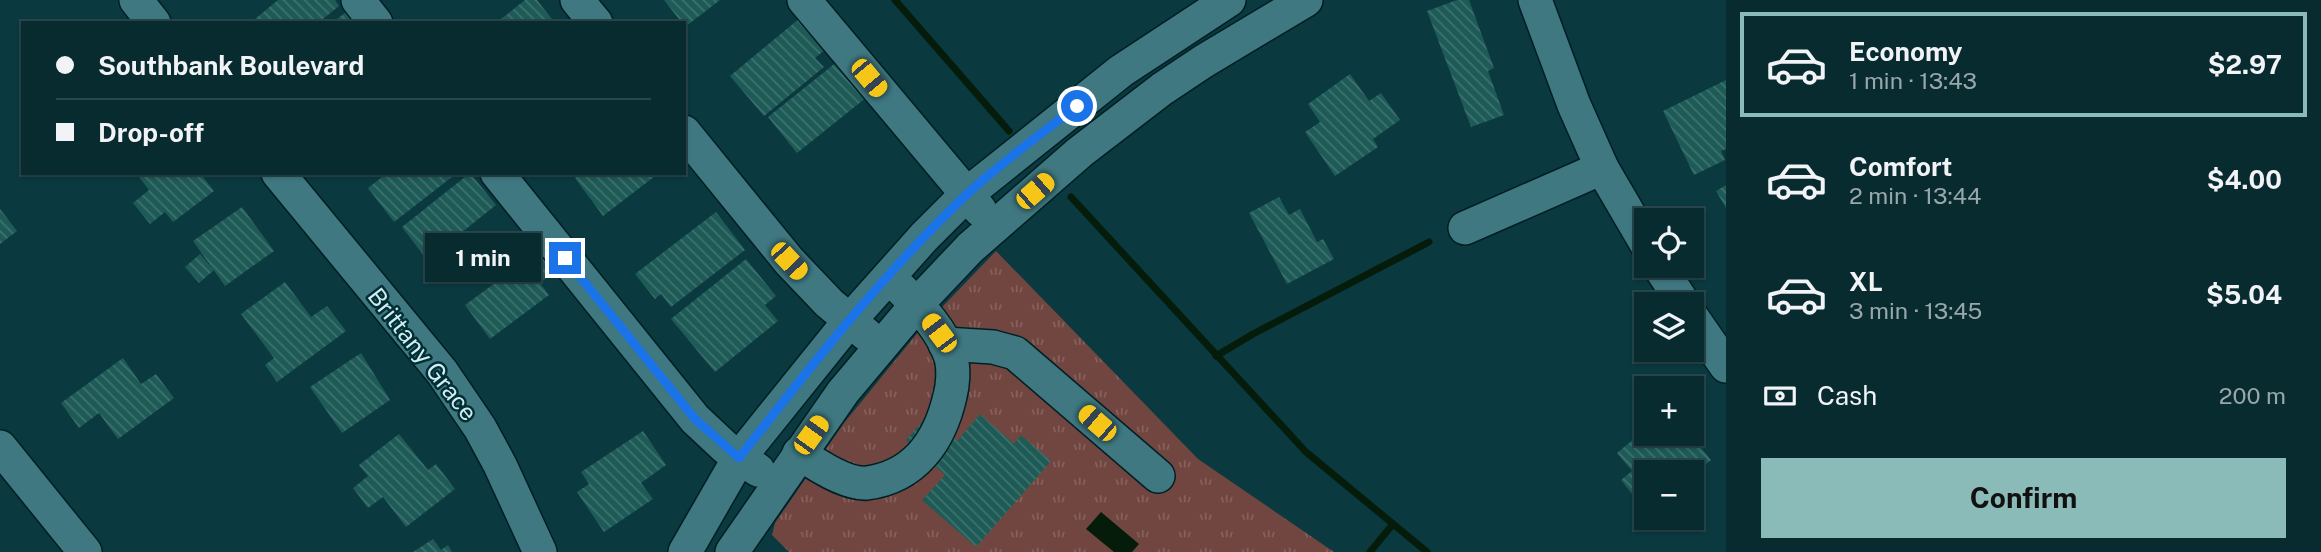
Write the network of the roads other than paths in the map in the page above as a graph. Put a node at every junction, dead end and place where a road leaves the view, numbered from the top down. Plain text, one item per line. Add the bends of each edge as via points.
1 (136, 0) edge
2 (358, 0) edge
3 (577, 0) edge
4 (804, 0) edge
5 (1229, 0) edge
6 (1306, 0) edge
7 (1535, 0) edge
8 (152, 21) edge
9 (374, 21) edge
10 (594, 21) edge
11 (686, 134) edge
12 (1602, 168) junction
13 (280, 175) edge
14 (499, 175) edge
15 (967, 194) junction
16 (1634, 223) edge
17 (994, 226) junction
18 (1465, 228) dead end
19 (888, 277) junction
20 (917, 304) junction
21 (850, 320) junction
22 (1704, 334) edge
23 (944, 344) junction
24 (881, 346) junction
25 (1726, 366) edge
26 (0, 447) edge
27 (799, 453) junction
28 (739, 458) junction
29 (1158, 476) dead end
30 (777, 484) junction
31 (85, 552) edge
32 (540, 552) edge
33 (685, 552) edge
34 (732, 552) edge

1 - 8 street
2 - 9 street
3 - 10 street
4 - 15 street
5 - 15 street via 1121,71
6 - 17 street via 1162,89
7 - 12 street
11 - 21 street via 789,261
12 - 16 street
12 - 18 street
13 - 32 street, Brittany Grace via 442,372 499,465
14 - 28 street via 695,419
15 - 17 street
15 - 19 street
17 - 20 street
19 - 20 street
19 - 21 street
20 - 23 street
20 - 24 street
21 - 24 street
21 - 28 street
22 - 25 street
23 - 27 street via 952,359 945,418 916,461 898,474 864,484 827,472
23 - 29 street via 1015,353
24 - 27 street
26 - 31 street
27 - 30 street
28 - 30 street
28 - 33 street
30 - 34 street

